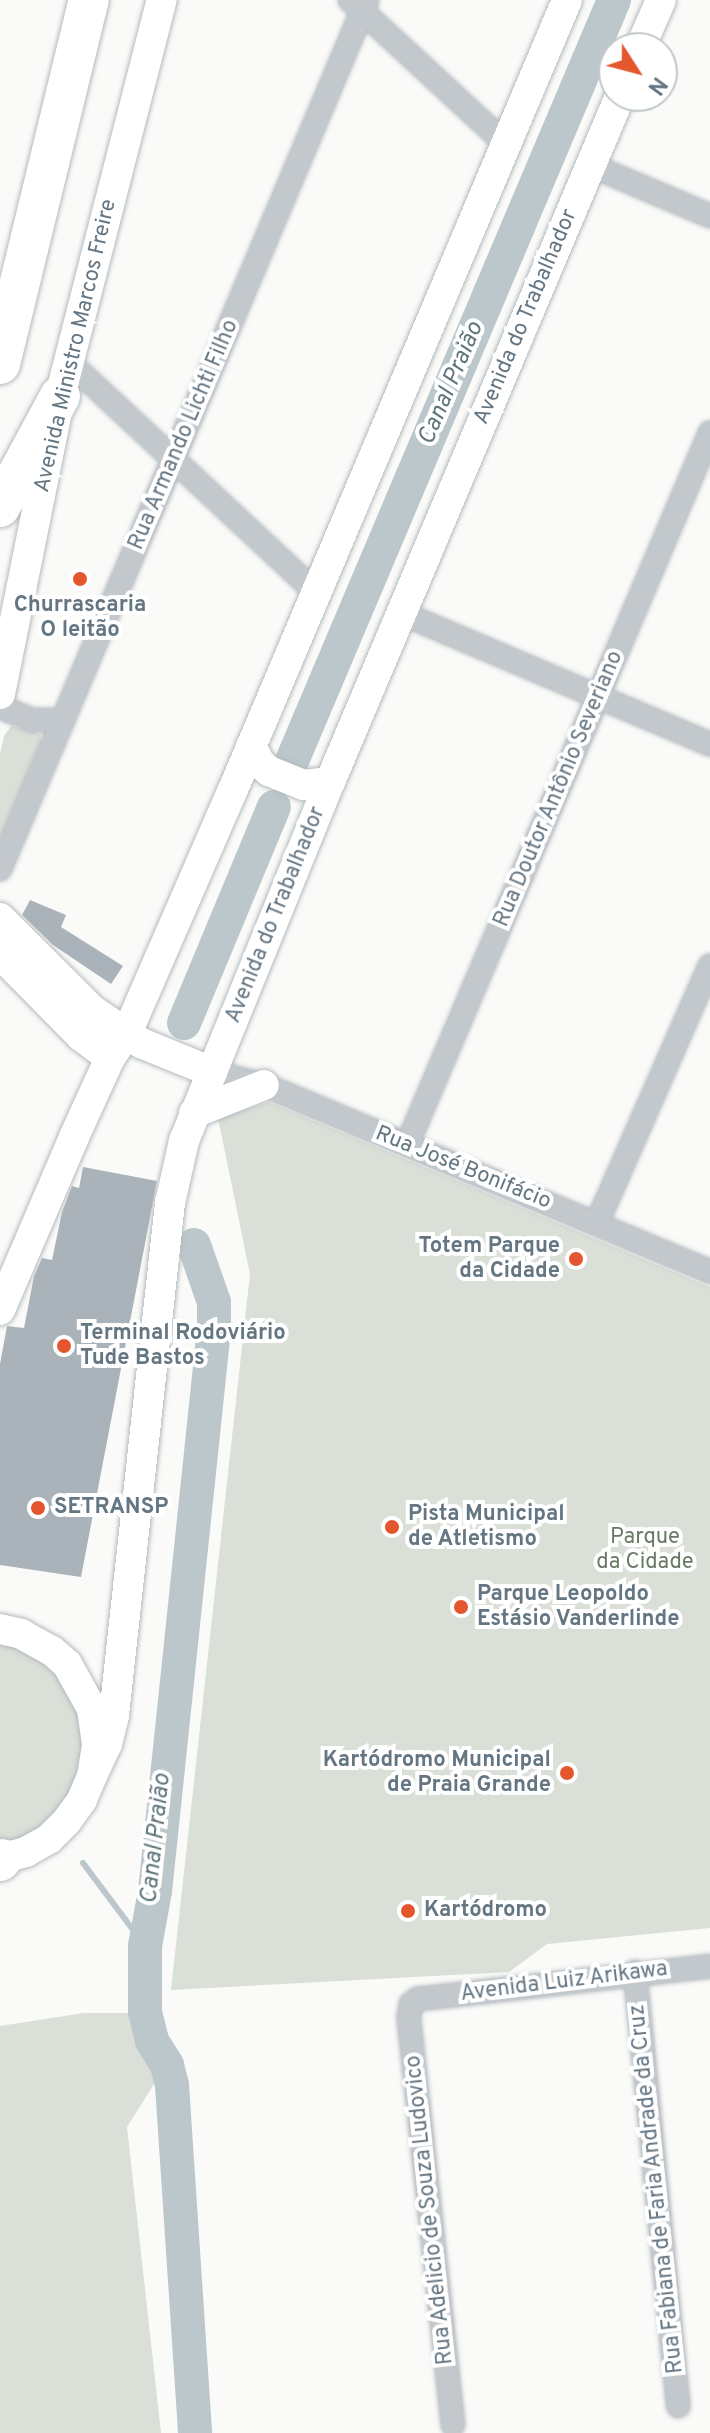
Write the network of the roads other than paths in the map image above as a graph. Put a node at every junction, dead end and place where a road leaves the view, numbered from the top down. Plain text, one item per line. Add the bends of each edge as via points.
1 (66, 0) edge
2 (89, 0) edge
3 (162, 0) edge
4 (567, 0) edge
5 (661, 0) edge
6 (360, 4) edge
7 (647, 32) edge
8 (613, 112) edge
9 (506, 144) junction
10 (590, 165) junction
11 (710, 216) edge
12 (0, 263) edge
13 (0, 364) edge
14 (65, 379) junction
15 (710, 433) edge
16 (173, 460) junction
17 (0, 507) edge
18 (316, 592) junction
19 (401, 613) junction
20 (0, 694) edge
21 (598, 696) junction
22 (0, 707) edge
23 (63, 720) junction
24 (710, 744) edge
25 (251, 746) junction
26 (253, 784) junction
27 (310, 799) junction
28 (0, 869) edge
29 (1, 921) edge
30 (0, 954) edge
31 (710, 966) edge
32 (226, 1039) junction
33 (118, 1046) junction
34 (212, 1072) junction
35 (264, 1085) junction
36 (194, 1113) junction
37 (407, 1145) junction
38 (597, 1223) junction
39 (710, 1272) edge
40 (0, 1310) edge
41 (0, 1629) edge
42 (92, 1776) junction
43 (1, 1860) edge
44 (710, 1966) edge
45 (635, 1972) junction
46 (418, 1999) joint
47 (678, 2406) dead end
48 (453, 2425) dead end

1 - 12 highway
2 - 13 highway
3 - 14 main road, Avenida Ministro Marcos Freire
4 - 9 main road
5 - 7 main road
6 - 9 street
6 - 16 street, Rua Armando Lichti Filho
8 - 10 main road, Avenida do Trabalhador
9 - 18 main road
10 - 11 street
10 - 19 main road, Avenida do Trabalhador
14 - 16 street
14 - 17 highway
14 - 20 main road, Avenida Ministro Marcos Freire
15 - 21 street, Rua Doutor Antônio Severiano
16 - 18 street
16 - 23 street, Rua Armando Lichti Filho
18 - 25 main road
19 - 21 street
19 - 27 main road, Avenida do Trabalhador
21 - 24 street
21 - 37 street, Rua Doutor Antônio Severiano
22 - 23 street via 32,720
23 - 28 street, Rua Armando Lichti Filho
25 - 26 main road
25 - 26 main road via 260,763
26 - 27 main road
26 - 33 main road
27 - 32 main road, Avenida do Trabalhador
29 - 33 main road
30 - 33 main road via 81,1036
31 - 38 street
32 - 34 main road, Avenida do Trabalhador
32 - 35 main road via 235,1061
33 - 34 main road via 156,1050
33 - 40 main road
34 - 35 street, Rua José Bonifácio
34 - 36 main road, Avenida do Trabalhador
35 - 36 main road
35 - 37 street, Rua José Bonifácio
36 - 42 main road, Avenida do Trabalhador via 170,1203 114,1715
37 - 38 street, Rua José Bonifácio
38 - 39 street, Rua José Bonifácio
41 - 42 main road via 52,1651 77,1677 94,1721
42 - 43 main road, Avenida do Trabalhador via 82,1800 49,1839
44 - 45 street, Avenida Luiz Arikawa
45 - 46 street, Avenida Luiz Arikawa
45 - 47 street, Rua Fabiana de Faria Andrade da Cruz
46 - 48 street, Rua Adelicio de Souza Ludovico via 411,2004 409,2017

